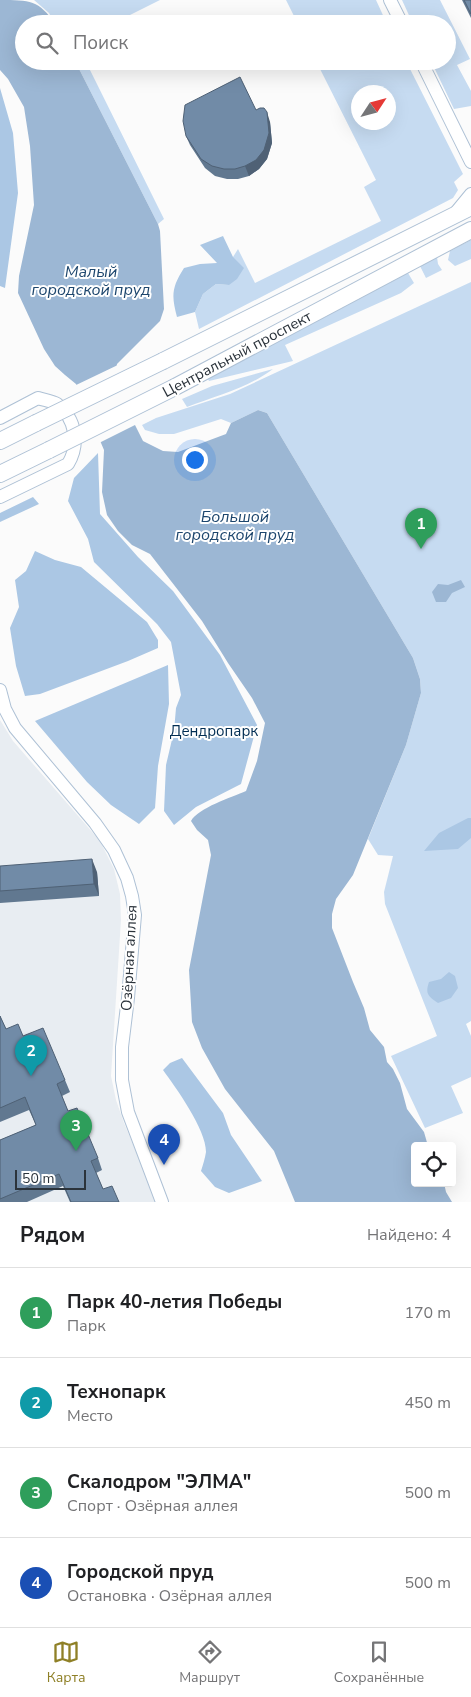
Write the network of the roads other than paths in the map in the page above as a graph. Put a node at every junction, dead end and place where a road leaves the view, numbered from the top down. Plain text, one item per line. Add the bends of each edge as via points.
1 (390, 0) edge
2 (398, 15) edge
3 (425, 70) edge
4 (471, 162) edge
5 (471, 194) edge
6 (471, 207) edge
7 (445, 220) junction
8 (471, 230) edge
9 (0, 418) edge
10 (0, 441) edge
11 (0, 474) edge
12 (0, 497) edge
13 (0, 690) edge
14 (162, 1202) edge

1 - 2 street
3 - 4 street
5 - 7 street via 461,208
6 - 7 main road, Центральный проспект
7 - 10 main road, Центральный проспект, bridge
8 - 11 main road, Центральный проспект, bridge via 176,387
9 - 12 street via 38,398 56,403 71,421 76,440 68,464
13 - 14 street, Озёрная аллея via 15,728 95,822 114,850 127,878 135,915 122,1047 122,1080 128,1112

